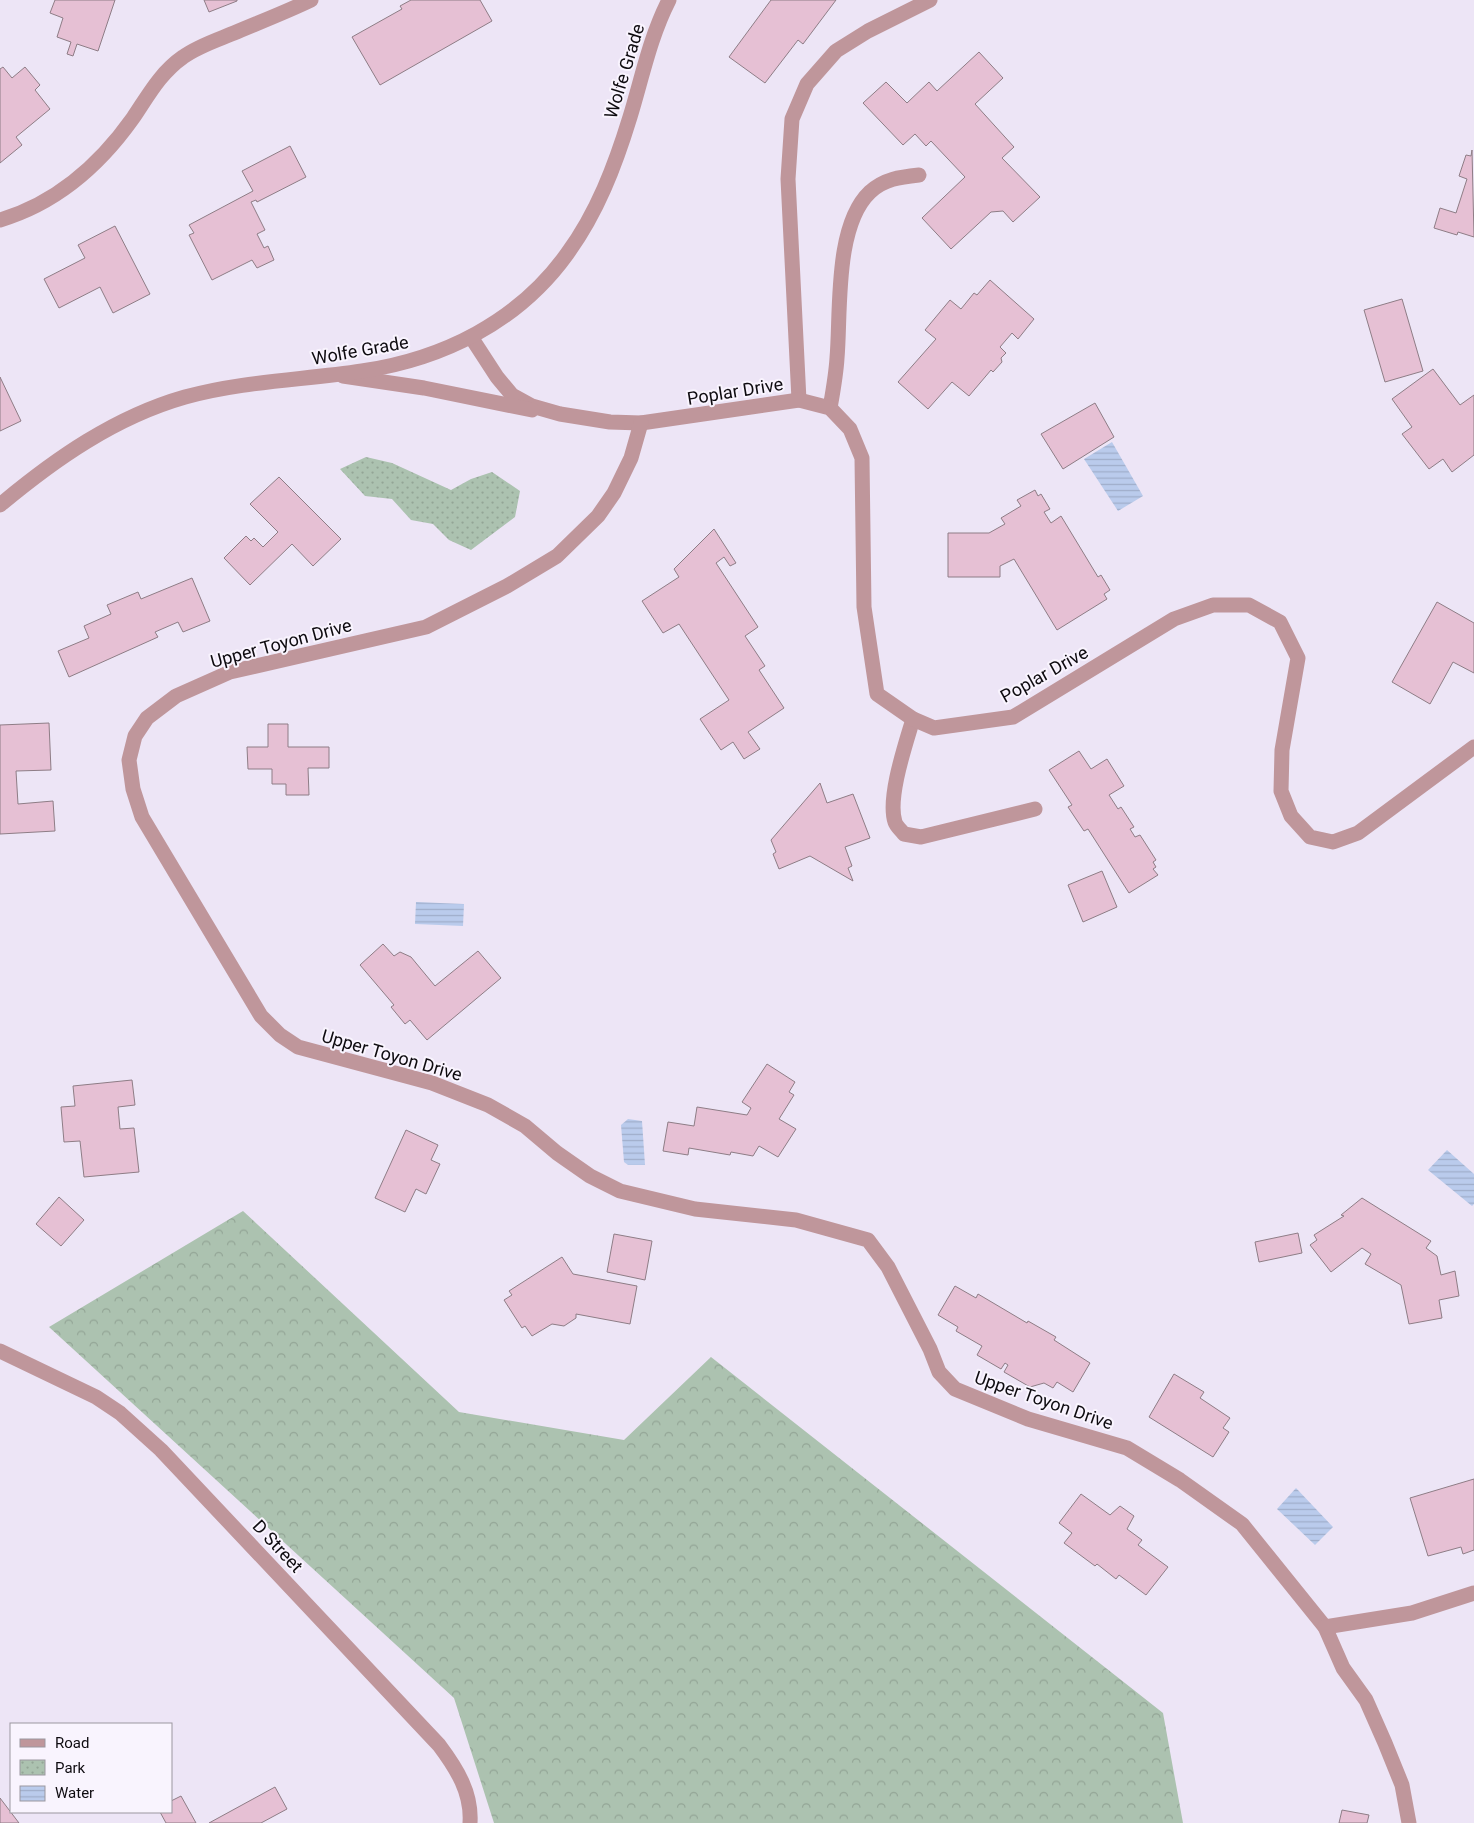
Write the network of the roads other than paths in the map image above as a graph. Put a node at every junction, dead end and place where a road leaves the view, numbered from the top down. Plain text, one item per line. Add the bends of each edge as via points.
1 (311, 0) edge
2 (669, 0) edge
3 (930, 0) edge
4 (919, 175) dead end
5 (0, 220) edge
6 (471, 337) junction
7 (334, 375) junction
8 (799, 400) junction
9 (830, 408) junction
10 (560, 414) junction
11 (641, 423) junction
12 (0, 505) edge
13 (913, 719) junction
14 (1474, 747) edge
15 (1035, 809) dead end
16 (0, 1351) edge
17 (1474, 1593) edge
18 (1325, 1628) junction
19 (470, 1823) edge
20 (1410, 1823) edge

1 - 5 street via 182,57 160,78 118,138 82,176 48,200
2 - 6 street, Wolfe Grade via 651,44 612,168 590,219 566,257 535,291 504,318
3 - 8 street via 836,51 807,84 792,119 789,207
4 - 9 street via 890,178 869,192 853,216 839,292 837,359
6 - 7 street, Wolfe Grade via 412,361
6 - 10 street, Poplar Drive via 512,395 532,406
7 - 10 street
7 - 12 street, Wolfe Grade via 224,389 150,409 77,447
8 - 9 street, Poplar Drive
8 - 11 street, Poplar Drive
9 - 13 street, Poplar Drive via 850,429 862,458 864,607 877,694
10 - 11 street, Poplar Drive
11 - 18 street, Upper Toyon Drive via 625,472 598,516 556,556 507,586 426,627 230,672 176,696 147,718 135,736 129,760 133,789 142,817 160,850 261,1016 280,1035 298,1047 432,1083 488,1105 525,1126 557,1154 590,1176 620,1191 695,1209 796,1220 868,1240 888,1267 939,1372 955,1389 1028,1419 1127,1448 1180,1480 1242,1524
13 - 14 street, Poplar Drive via 934,728 1013,717 1174,619 1213,605 1250,605 1280,622 1298,658 1282,750 1280,791 1291,816 1310,837 1333,842 1358,833
13 - 15 street via 894,800 894,822 904,834 921,837
16 - 19 street, D Street via 96,1397 120,1413 161,1450 435,1740 461,1780 469,1803
17 - 18 street via 1412,1613
18 - 20 street, Upper Toyon Drive via 1343,1668 1366,1700 1386,1742 1402,1785

